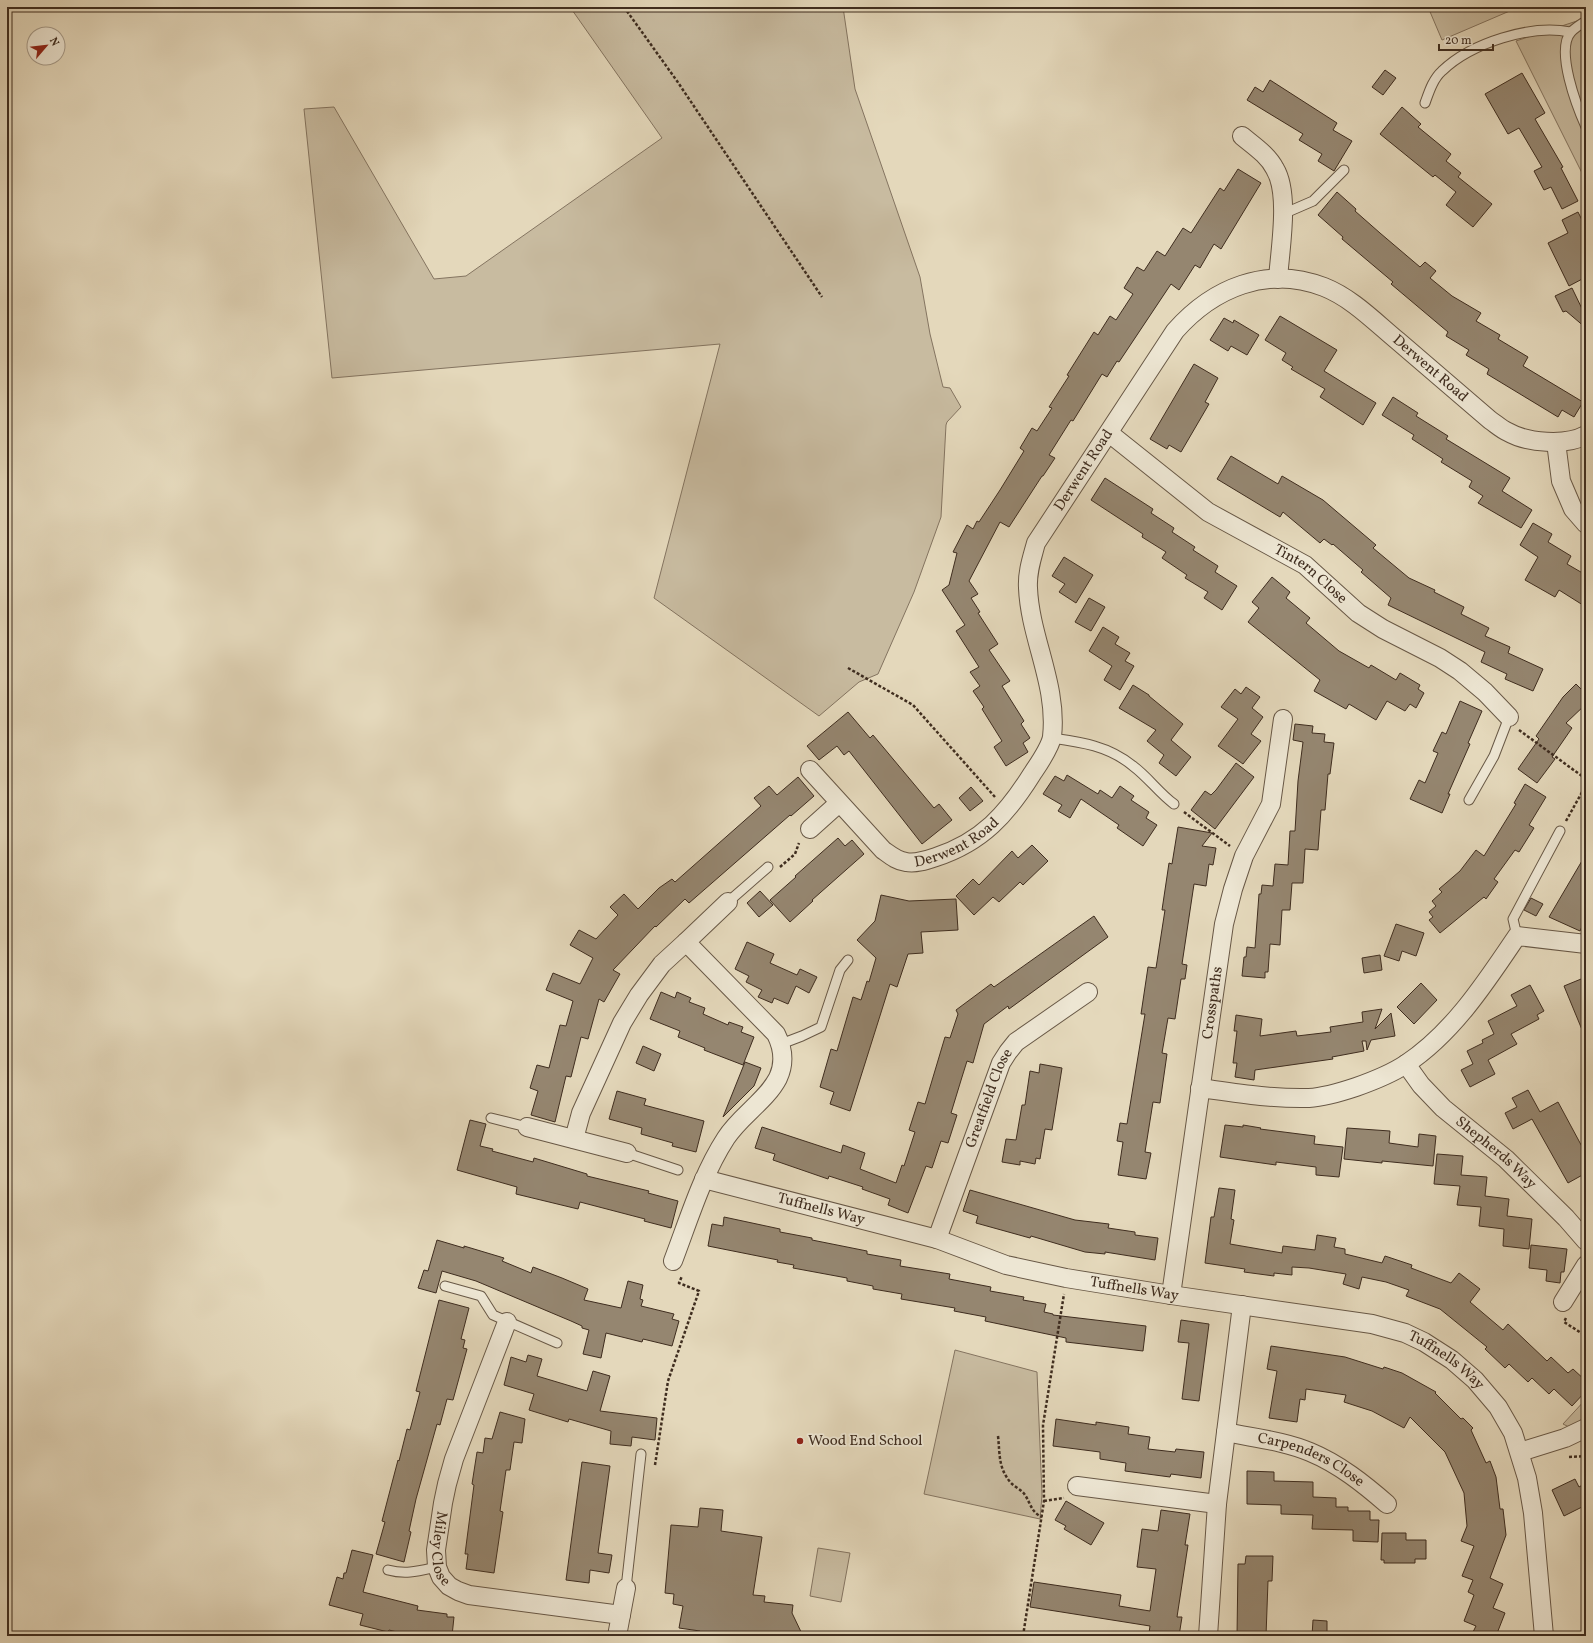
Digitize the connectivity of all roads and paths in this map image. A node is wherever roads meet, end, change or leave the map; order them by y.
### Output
1 (624, 7) edge
2 (1586, 21) edge
3 (1570, 32) junction
4 (1425, 103) dead end
5 (1586, 127) edge
6 (1242, 136) dead end
7 (1344, 170) dead end
8 (1283, 214) junction
9 (1278, 279) junction
10 (822, 297) dead end
11 (1109, 433) junction
12 (1586, 435) edge
13 (1556, 442) junction
14 (1586, 524) edge
15 (848, 668) dead end
16 (1509, 717) junction
17 (1283, 720) dead end
18 (1052, 738) junction
19 (810, 770) dead end
20 (1586, 779) edge
21 (1586, 785) edge
22 (1469, 800) dead end
23 (839, 803) junction
24 (1174, 804) joint
25 (1007, 810) junction
26 (1560, 831) joint
27 (805, 833) joint
28 (1244, 856) junction
29 (768, 867) joint
30 (728, 902) joint
31 (1517, 936) junction
32 (686, 942) junction
33 (1586, 944) edge
34 (848, 960) dead end
35 (1088, 992) dead end
36 (781, 1044) junction
37 (1406, 1064) junction
38 (1200, 1088) junction
39 (491, 1118) dead end
40 (527, 1127) joint
41 (574, 1139) junction
42 (627, 1153) joint
43 (678, 1170) dead end
44 (704, 1179) junction
45 (937, 1239) junction
46 (1586, 1241) edge
47 (673, 1261) joint
48 (1586, 1265) edge
49 (1066, 1278) junction
50 (445, 1286) dead end
51 (1171, 1295) junction
52 (1563, 1302) joint
53 (1242, 1305) junction
54 (507, 1322) junction
55 (1586, 1336) edge
56 (557, 1343) dead end
57 (1586, 1428) edge
58 (1226, 1432) junction
59 (998, 1436) dead end
60 (1520, 1452) junction
61 (641, 1454) dead end
62 (654, 1471) dead end
63 (1077, 1486) dead end
64 (1217, 1504) junction
65 (1387, 1504) dead end
66 (1042, 1517) junction
67 (437, 1567) junction
68 (388, 1570) dead end
69 (626, 1588) joint
70 (621, 1615) junction
71 (619, 1636) edge
72 (1022, 1636) edge
73 (1208, 1636) edge
74 (1544, 1636) edge

1 - 10 path
2 - 3 lane
3 - 4 lane
3 - 5 lane
6 - 8 street
7 - 8 lane
8 - 9 street
9 - 11 street, Derwent Road
9 - 13 street, Derwent Road
11 - 16 street, Tintern Close
11 - 18 street, Derwent Road
12 - 13 street, Derwent Road
13 - 14 street
15 - 25 path
16 - 20 path
16 - 22 lane
17 - 28 street, Crosspaths
18 - 24 lane
18 - 25 street, Derwent Road
19 - 23 street, Derwent Road
21 - 26 path
23 - 25 street, Derwent Road
23 - 27 street
24 - 28 path
26 - 31 lane
27 - 29 path
28 - 38 street, Crosspaths
29 - 30 lane
30 - 32 street
31 - 33 street
31 - 37 street
32 - 36 street
32 - 41 street
34 - 36 lane
35 - 45 street, Greatfield Close
36 - 44 street
37 - 38 street
37 - 46 street, Shepherds Way
38 - 51 street, Crosspaths
39 - 40 lane
40 - 41 street
41 - 42 street
42 - 43 lane
44 - 45 street, Tuffnells Way
44 - 47 street
45 - 49 street, Tuffnells Way
47 - 62 path
48 - 52 street
49 - 51 street, Tuffnells Way
49 - 66 path
50 - 54 lane
51 - 53 street, Tuffnells Way
52 - 55 path
53 - 58 street
53 - 60 street, Tuffnells Way
54 - 56 lane
54 - 67 street, Miley Close
57 - 60 street
58 - 64 street
58 - 65 street, Carpenders Close
59 - 66 path
60 - 74 street, Tuffnells Way
61 - 69 lane
63 - 64 street
64 - 73 street
66 - 72 path
67 - 68 lane
67 - 70 street, Miley Close
69 - 70 street
70 - 71 street

